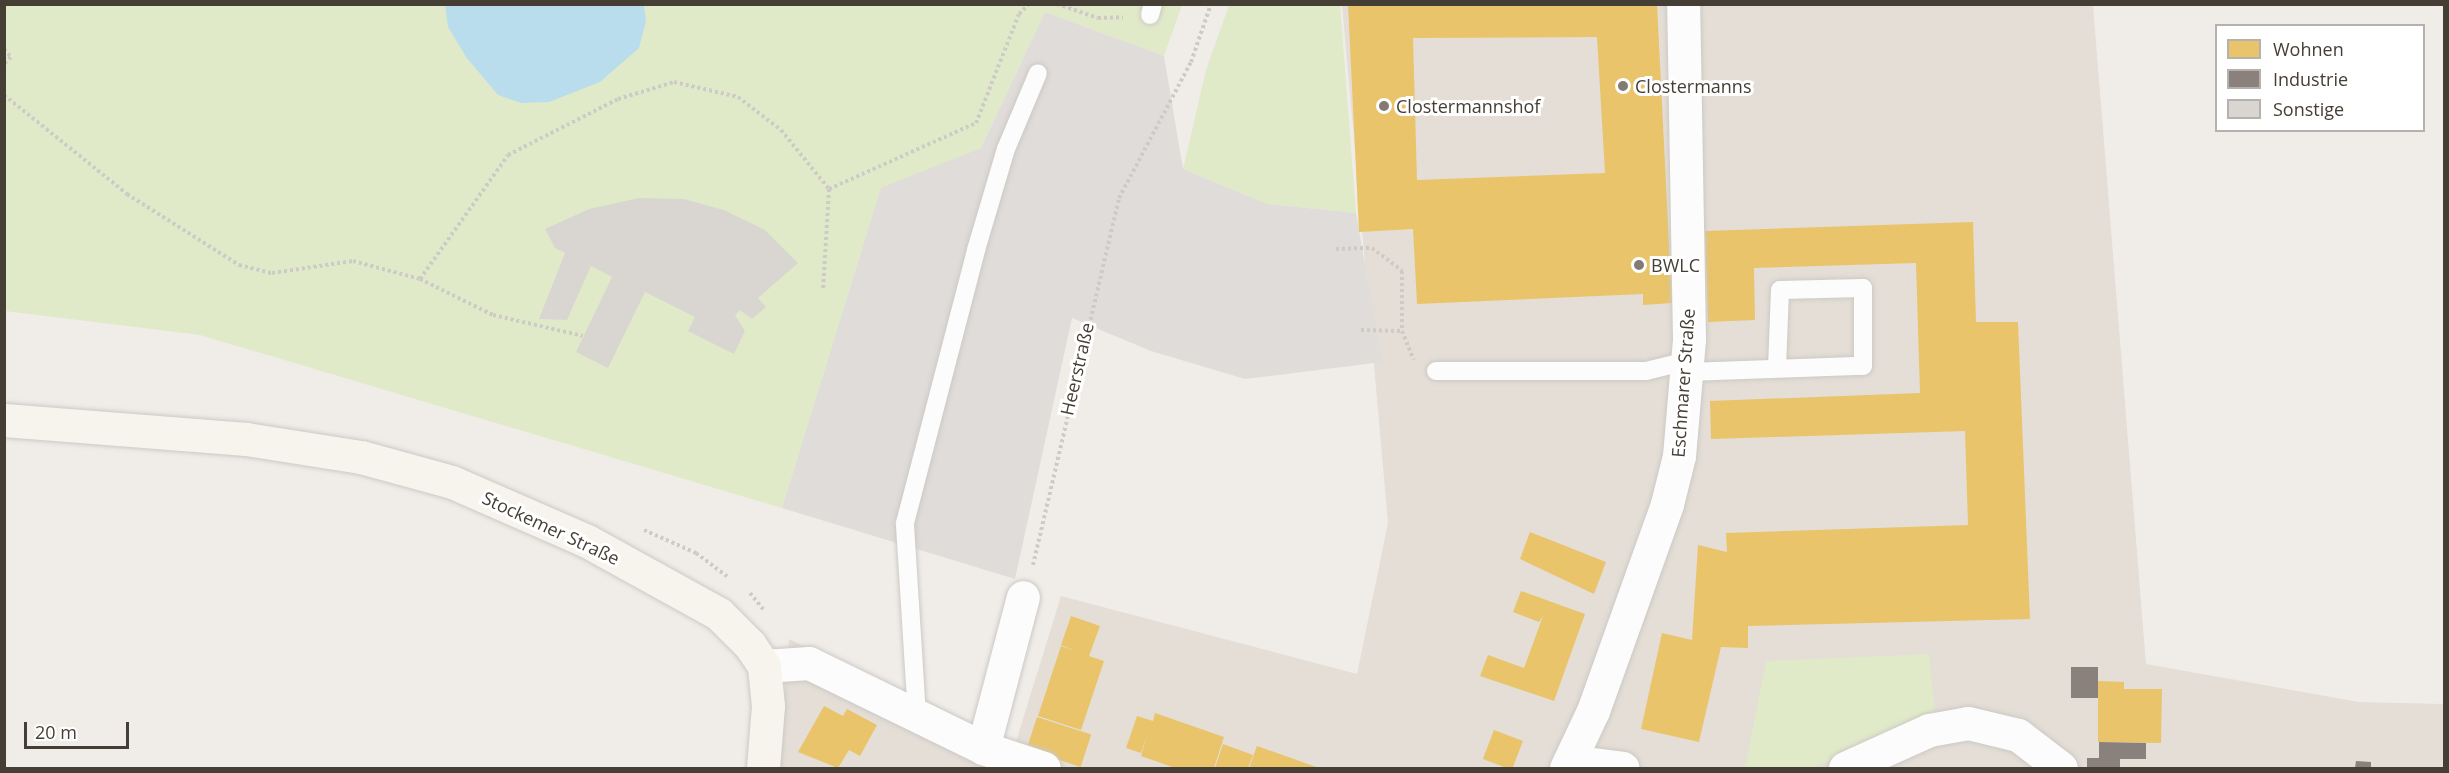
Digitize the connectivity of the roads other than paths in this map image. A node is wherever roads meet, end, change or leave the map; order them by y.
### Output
1 (1683, 4) edge
2 (1038, 73) dead end
3 (1687, 366) junction
4 (1777, 367) junction
5 (1436, 371) road end
6 (4, 420) edge
7 (1023, 597) road end
8 (764, 666) junction
9 (917, 716) junction
10 (991, 757) edge
11 (1577, 765) edge
12 (763, 768) edge
13 (1044, 768) edge
14 (1623, 768) edge
15 (1845, 768) edge
16 (2061, 768) edge

1 - 3 street, Eschmarer Straße
2 - 9 lane
3 - 4 lane
3 - 5 lane
3 - 11 street, Eschmarer Straße
4 - 4 lane
6 - 8 main road, Stockemer Straße
7 - 10 street
8 - 9 street
8 - 12 main road
9 - 10 street
10 - 13 street
11 - 14 street
15 - 16 street

